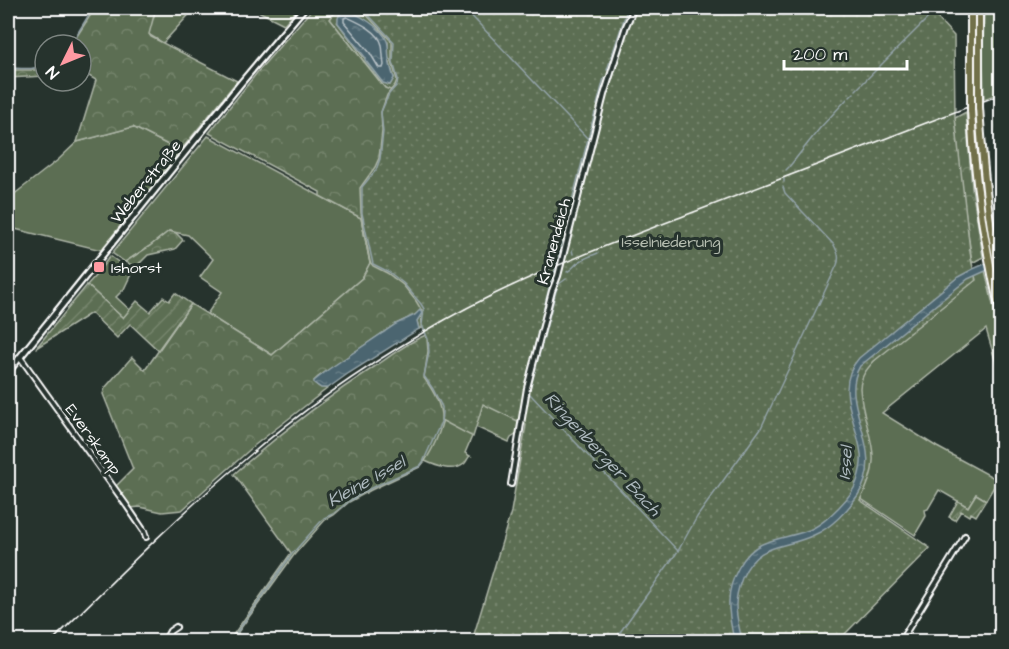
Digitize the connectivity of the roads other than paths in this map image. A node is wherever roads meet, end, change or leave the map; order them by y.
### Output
1 (304, 8) edge
2 (634, 8) edge
3 (971, 8) edge
4 (979, 8) edge
5 (1002, 285) edge
6 (1002, 319) edge
7 (20, 357) junction
8 (8, 372) edge
9 (512, 484) dead end
10 (965, 536) dead end
11 (146, 537) dead end
12 (176, 627) dead end
13 (164, 642) edge
14 (900, 642) edge

1 - 7 main road, Weberstraße
2 - 9 street, Kranendeich
3 - 6 highway
4 - 5 highway
7 - 8 main road, Weberstraße
7 - 11 street, Everskamp
10 - 14 street
12 - 13 street

